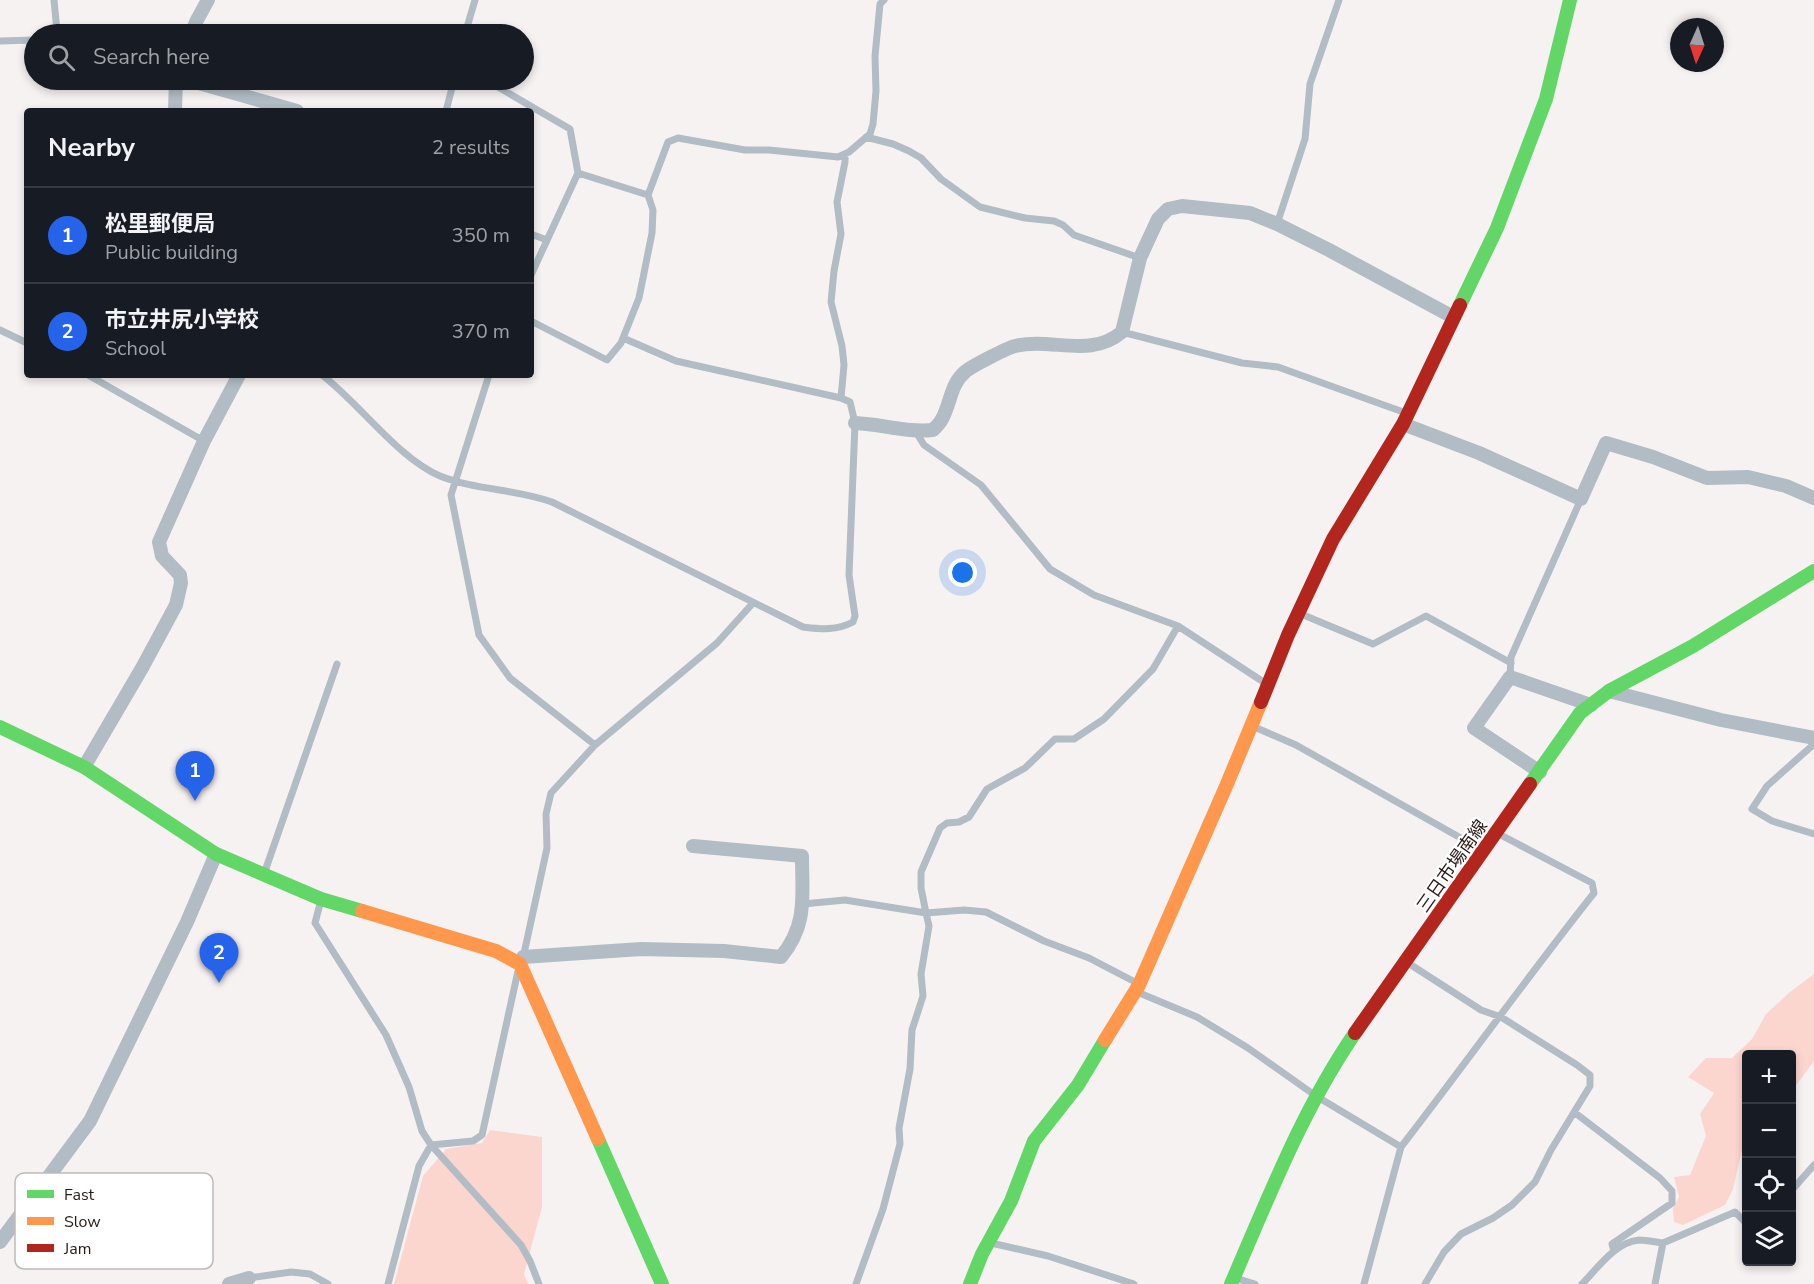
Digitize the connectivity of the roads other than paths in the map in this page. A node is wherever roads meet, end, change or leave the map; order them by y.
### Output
1 (54, 0) edge
2 (208, 0) edge
3 (475, 0) edge
4 (884, 0) edge
5 (1339, 0) edge
6 (1570, 0) edge
7 (55, 24) edge
8 (195, 24) edge
9 (468, 24) edge
10 (24, 40) edge
11 (0, 41) edge
12 (176, 90) edge
13 (223, 90) edge
14 (451, 90) edge
15 (503, 90) edge
16 (175, 108) edge
17 (286, 108) edge
18 (447, 108) edge
19 (534, 108) edge
20 (534, 108) edge
21 (866, 137) junction
22 (845, 154) junction
23 (578, 173) junction
24 (648, 195) junction
25 (1277, 224) junction
26 (534, 235) edge
27 (547, 240) junction
28 (1140, 258) junction
29 (534, 268) edge
30 (1453, 317) junction
31 (534, 323) edge
32 (0, 330) edge
33 (1122, 332) junction
34 (623, 338) junction
35 (24, 342) edge
36 (93, 378) edge
37 (237, 378) edge
38 (326, 378) edge
39 (488, 378) edge
40 (842, 398) junction
41 (1406, 419) junction
42 (855, 423) junction
43 (916, 432) junction
44 (204, 441) junction
45 (454, 480) junction
46 (1814, 498) edge
47 (1581, 499) junction
48 (1814, 571) edge
49 (753, 603) junction
50 (1298, 613) junction
51 (1178, 626) junction
52 (337, 664) dead end
53 (1510, 670) junction
54 (1267, 683) junction
55 (1609, 691) junction
56 (1591, 705) junction
57 (1250, 725) junction
58 (0, 727) edge
59 (1814, 738) edge
60 (1814, 744) edge
61 (595, 745) junction
62 (84, 767) junction
63 (1540, 772) junction
64 (1497, 833) junction
65 (1814, 834) edge
66 (693, 846) dead end
67 (1484, 852) junction
68 (216, 854) junction
69 (264, 876) junction
70 (321, 899) junction
71 (803, 904) junction
72 (926, 913) junction
73 (521, 961) junction
74 (1405, 962) junction
75 (1137, 988) junction
76 (1501, 1017) junction
77 (1316, 1096) junction
78 (1574, 1112) junction
79 (431, 1145) junction
80 (1401, 1147) junction
81 (1814, 1165) edge
82 (51, 1173) edge
83 (1796, 1185) edge
84 (1742, 1219) edge
85 (15, 1222) edge
86 (0, 1242) edge
87 (988, 1242) junction
88 (1663, 1243) junction
89 (1614, 1251) junction
90 (249, 1278) joint
91 (1232, 1281) edge
92 (229, 1284) edge
93 (328, 1284) edge
94 (388, 1284) edge
95 (539, 1284) edge
96 (662, 1284) edge
97 (856, 1284) edge
98 (970, 1284) edge
99 (1134, 1284) edge
100 (1255, 1284) edge
101 (1364, 1284) edge
102 (1425, 1284) edge
103 (1582, 1284) edge
104 (1655, 1284) edge

1 - 7 lane
2 - 8 street
3 - 9 lane
4 - 21 lane
5 - 25 lane
6 - 30 street
10 - 11 lane
12 - 16 street
13 - 17 street
14 - 18 lane
15 - 20 lane
19 - 23 lane
21 - 22 lane
21 - 28 lane
22 - 24 lane
22 - 40 lane
23 - 24 lane
23 - 27 lane
24 - 34 lane
25 - 28 street
25 - 30 street
26 - 27 lane
27 - 29 lane
28 - 33 street
30 - 41 street
31 - 34 lane
32 - 35 lane
33 - 41 lane
33 - 43 street
34 - 40 lane
36 - 44 lane
37 - 44 street
38 - 45 lane
39 - 45 lane
40 - 42 lane
41 - 47 street
41 - 50 street
42 - 43 street
42 - 49 lane
43 - 51 lane
44 - 62 street
45 - 49 lane
45 - 61 lane
46 - 47 street
47 - 53 lane
48 - 55 street, 三日市場南線
49 - 61 lane
50 - 53 lane
50 - 54 street
51 - 54 lane
51 - 72 lane
52 - 69 lane
53 - 56 street
53 - 63 street
54 - 57 street
55 - 56 street, 三日市場南線
55 - 59 street
56 - 63 street, 三日市場南線
57 - 67 lane
57 - 75 street
58 - 62 street
60 - 65 lane
61 - 73 lane
62 - 68 street
63 - 64 street, 三日市場南線
64 - 67 street, 三日市場南線
64 - 76 lane
66 - 71 street
67 - 74 street, 三日市場南線
68 - 69 street
68 - 82 street
69 - 70 street
70 - 73 street
70 - 79 lane
71 - 72 lane
71 - 73 street
72 - 75 lane
72 - 97 lane
73 - 79 lane
73 - 96 street
74 - 76 lane
74 - 77 street, 三日市場南線
75 - 77 lane
75 - 87 street
76 - 78 lane
76 - 80 lane
77 - 80 lane
77 - 91 street, 三日市場南線
78 - 89 lane
78 - 102 lane
79 - 94 lane
79 - 95 lane
80 - 101 lane
81 - 83 lane
84 - 88 lane
85 - 86 street
87 - 98 street
87 - 99 lane
88 - 89 lane
88 - 104 lane
89 - 103 lane
90 - 92 street
90 - 93 lane
91 - 100 lane

